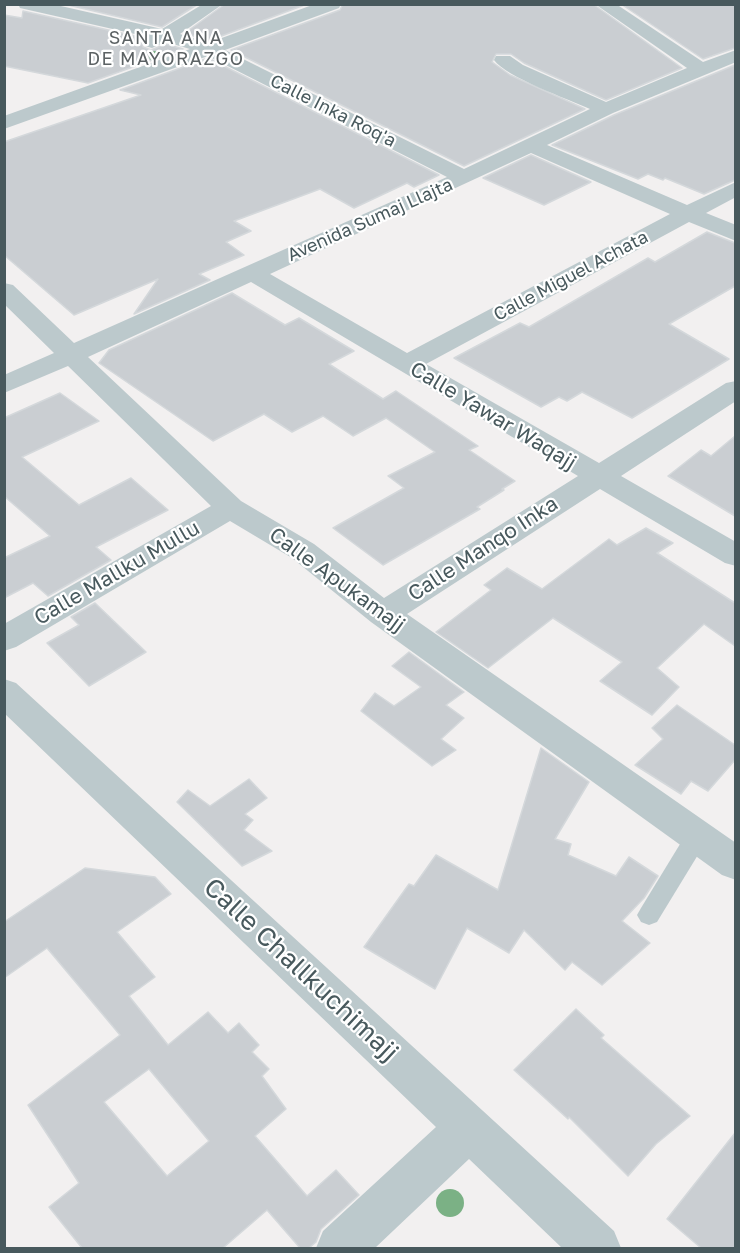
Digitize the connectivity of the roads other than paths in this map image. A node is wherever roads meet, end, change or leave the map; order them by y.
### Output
1 (26, 4) edge
2 (215, 4) edge
3 (333, 4) edge
4 (603, 4) edge
5 (163, 35) junction
6 (209, 49) junction
7 (735, 54) edge
8 (503, 60) dead end
9 (131, 63) junction
10 (701, 69) junction
11 (63, 102) junction
12 (606, 110) junction
13 (4, 123) edge
14 (532, 146) junction
15 (464, 177) junction
16 (735, 188) edge
17 (688, 213) junction
18 (735, 234) edge
19 (252, 273) junction
20 (4, 290) edge
21 (73, 354) junction
22 (406, 364) junction
23 (4, 385) edge
24 (735, 388) edge
25 (596, 476) junction
26 (230, 508) junction
27 (735, 556) edge
28 (383, 614) junction
29 (4, 639) edge
30 (4, 692) edge
31 (696, 838) junction
32 (735, 864) edge
33 (649, 915) dead end
34 (470, 1127) junction
35 (340, 1248) edge
36 (597, 1248) edge

1 - 5 street, Calle Inka Roq'a
2 - 5 street
3 - 6 street
4 - 10 street
5 - 6 street, Calle Inka Roq'a
5 - 9 street
6 - 9 street
6 - 15 street, Calle Inka Roq'a
7 - 10 street, Avenida Sumaj Llajta
8 - 12 street
9 - 11 street
9 - 11 street
10 - 12 street, Avenida Sumaj Llajta
11 - 13 street
12 - 14 street, Avenida Sumaj Llajta
14 - 15 street, Avenida Sumaj Llajta
14 - 17 street
15 - 19 street, Avenida Sumaj Llajta
16 - 17 street, Calle Miguel Achata
17 - 18 street
17 - 22 street, Calle Miguel Achata
19 - 21 street, Avenida Sumaj Llajta
19 - 22 street, Calle Yawar Waqajj
20 - 21 street, Calle Apukamajj
21 - 23 street, Avenida Sumaj Llajta
21 - 26 street, Calle Apukamajj
22 - 25 street, Calle Yawar Waqajj
24 - 25 street, Calle Manqo Inka
25 - 27 street, Calle Yawar Waqajj
25 - 28 street, Calle Manqo Inka
26 - 28 street, Calle Apukamajj
26 - 29 street, Calle Mallku Mullu
28 - 31 street, Calle Apukamajj
30 - 34 street, Calle Challkuchimajj
31 - 32 street, Calle Apukamajj
31 - 33 lane
34 - 35 street
34 - 36 street, Calle Challkuchimajj

